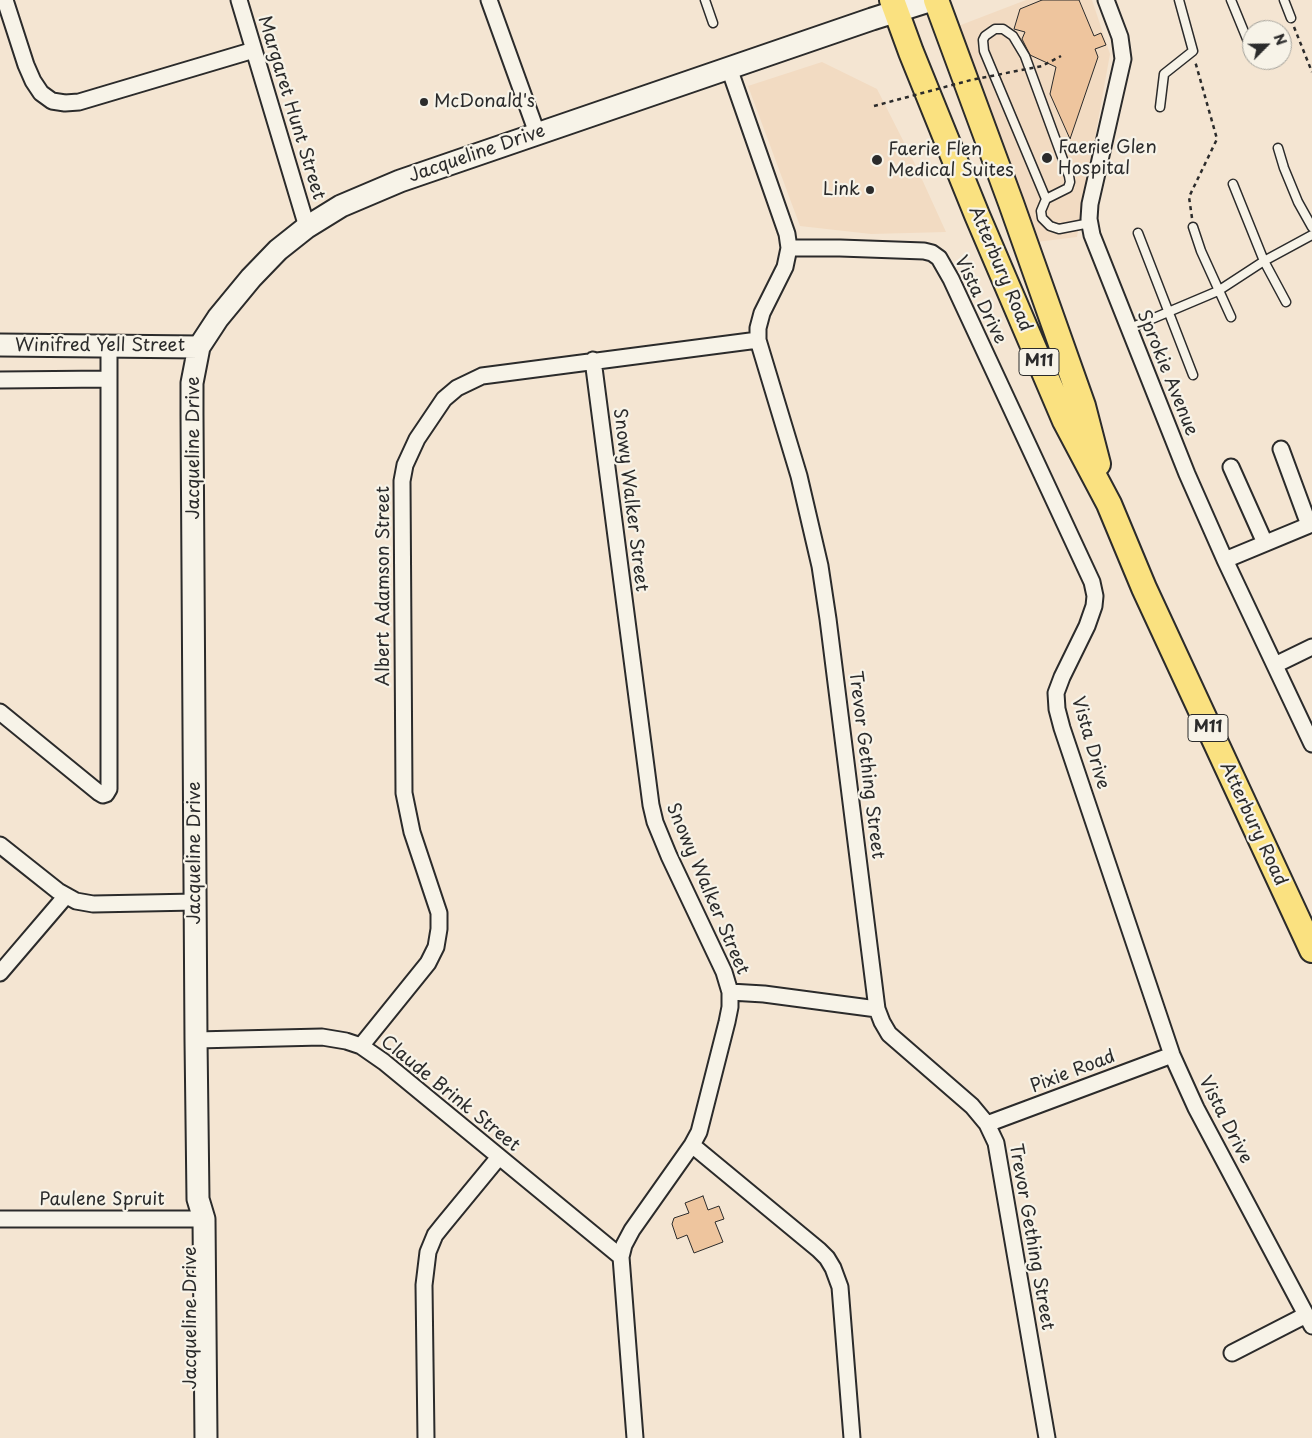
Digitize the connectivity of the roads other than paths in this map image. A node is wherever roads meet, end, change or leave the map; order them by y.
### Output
1 (5, 0) edge
2 (239, 0) edge
3 (489, 0) edge
4 (705, 0) edge
5 (932, 0) edge
6 (936, 0) edge
7 (1106, 0) edge
8 (1179, 0) edge
9 (1231, 0) edge
10 (1284, 0) edge
11 (894, 6) edge
12 (1291, 18) road end
13 (713, 23) dead end
14 (1242, 27) edge
15 (254, 50) junction
16 (730, 68) junction
17 (1160, 108) dead end
18 (537, 133) junction
19 (1278, 148) dead end
20 (1233, 184) dead end
21 (1046, 199) junction
22 (1090, 223) junction
23 (307, 227) junction
24 (1193, 227) road end
25 (1312, 227) edge
26 (1138, 233) dead end
27 (1312, 235) edge
28 (789, 248) junction
29 (1264, 261) junction
30 (1218, 290) junction
31 (1286, 302) dead end
32 (1168, 313) junction
33 (1231, 317) dead end
34 (1128, 329) junction
35 (758, 340) junction
36 (0, 345) edge
37 (109, 346) junction
38 (199, 346) junction
39 (593, 360) junction
40 (1193, 375) dead end
41 (109, 379) junction
42 (0, 380) edge
43 (1280, 449) dead end
44 (1231, 467) dead end
45 (1109, 504) junction
46 (1310, 525) edge
47 (1265, 543) junction
48 (1224, 560) junction
49 (1312, 647) edge
50 (1275, 665) junction
51 (0, 712) edge
52 (1312, 744) edge
53 (0, 845) edge
54 (65, 896) junction
55 (196, 902) junction
56 (1312, 950) edge
57 (0, 973) edge
58 (730, 992) junction
59 (877, 1009) junction
60 (196, 1040) junction
61 (361, 1046) junction
62 (1172, 1055) junction
63 (987, 1124) junction
64 (692, 1145) junction
65 (499, 1157) junction
66 (198, 1212) junction
67 (0, 1219) edge
68 (620, 1257) junction
69 (1309, 1320) edge
70 (1232, 1353) dead end
71 (192, 1438) edge
72 (206, 1438) edge
73 (426, 1438) edge
74 (635, 1438) edge
75 (852, 1438) edge
76 (1047, 1438) edge

1 - 15 street
2 - 15 street, Margaret Hunt Street
3 - 18 street
4 - 13 lane
5 - 11 street, Jacqueline Drive
6 - 45 main road, Atterbury Road / M11
7 - 22 street, Sprokie Avenue
8 - 17 lane
9 - 14 lane
10 - 12 lane
11 - 16 street, Jacqueline Drive
11 - 45 main road, Atterbury Road / M11
15 - 23 street, Margaret Hunt Street
16 - 18 street, Jacqueline Drive
16 - 28 street, Trevor Gething Street
18 - 23 street, Jacqueline Drive
19 - 25 lane
20 - 29 lane
21 - 21 lane
21 - 22 lane
22 - 34 street, Sprokie Avenue
23 - 38 street, Jacqueline Drive
24 - 30 lane
26 - 32 lane
27 - 29 lane
28 - 35 street, Trevor Gething Street
28 - 62 street, Vista Drive
29 - 30 lane
29 - 31 lane
30 - 32 lane
30 - 33 lane
32 - 34 lane
32 - 40 lane
34 - 48 street, Sprokie Avenue
35 - 39 street, Albert Adamson Street
35 - 59 street, Trevor Gething Street
36 - 37 street, Winifred Yell Street
37 - 38 street, Winifred Yell Street
37 - 41 street
38 - 55 street, Jacqueline Drive
39 - 58 street, Snowy Walker Street
39 - 61 street, Albert Adamson Street
41 - 42 street
41 - 51 street
43 - 46 street
44 - 47 street
45 - 56 main road, Atterbury Road / M11
46 - 47 street
47 - 48 street
48 - 50 street, Sprokie Avenue
49 - 50 street
50 - 52 street, Sprokie Avenue
53 - 54 street
54 - 55 street
54 - 57 street
55 - 60 street, Jacqueline Drive
58 - 59 street
58 - 64 street, Snowy Walker Street
59 - 63 street, Trevor Gething Street
60 - 61 street, Claude Brink Street
60 - 66 street, Jacqueline Drive
61 - 65 street, Claude Brink Street
62 - 63 street, Pixie Road
62 - 69 street, Vista Drive
63 - 76 street, Trevor Gething Street
64 - 68 street, Snowy Walker Street
64 - 75 street
65 - 68 street, Claude Brink Street
65 - 73 street
66 - 67 street, Paulene Spruit
66 - 71 street, Jacqueline Drive
66 - 72 street, Jacqueline Drive
68 - 74 street, Snowy Walker Street
69 - 70 street

